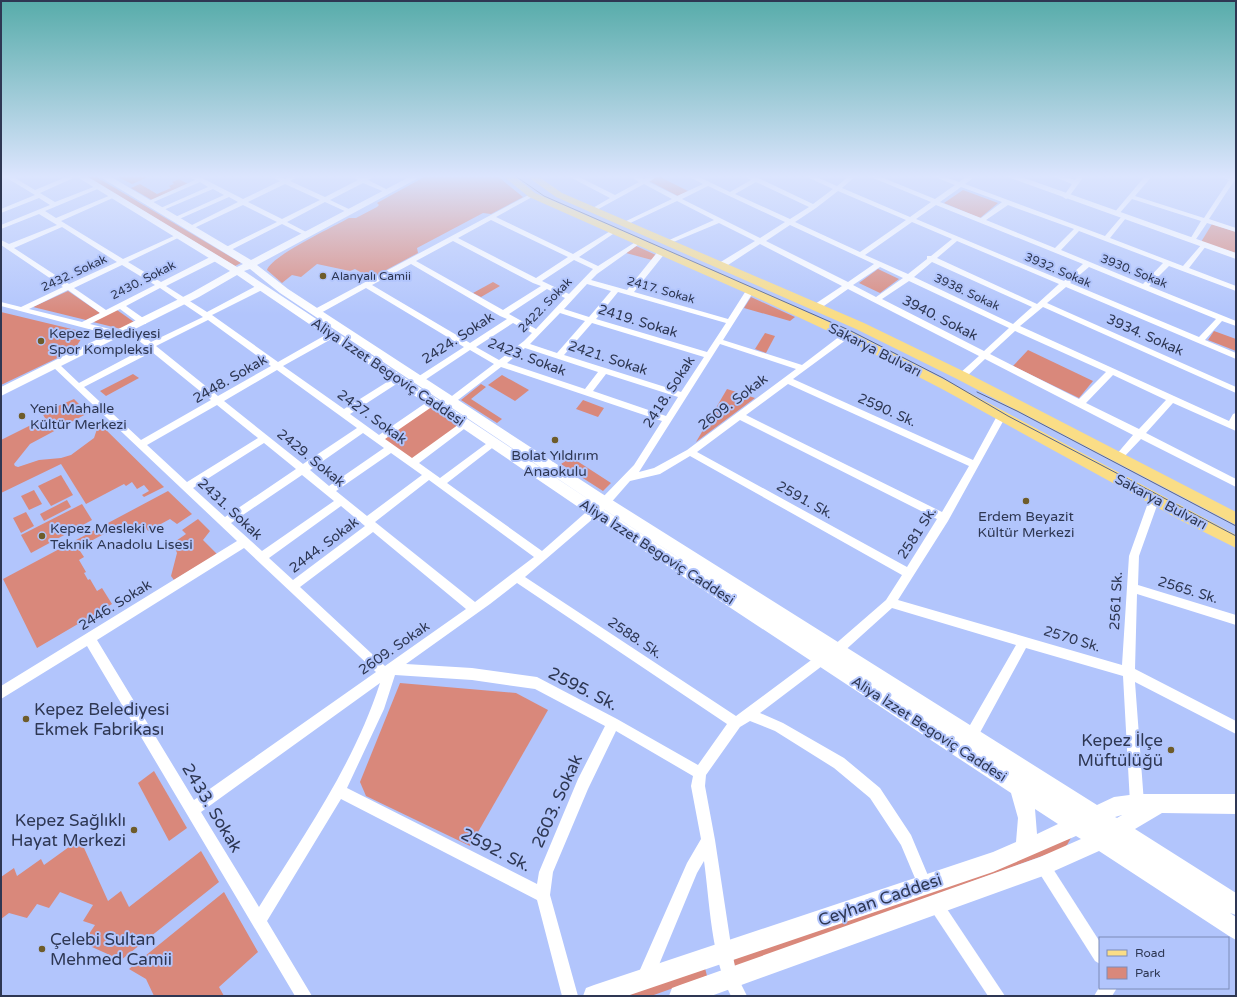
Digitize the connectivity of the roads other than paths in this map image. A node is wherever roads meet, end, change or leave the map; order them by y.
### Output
1 (1206, 221) edge
2 (14, 222) edge
3 (62, 222) edge
4 (154, 222) edge
5 (178, 222) edge
6 (203, 222) edge
7 (282, 222) joint
8 (333, 222) edge
9 (482, 222) edge
10 (499, 222) edge
11 (604, 222) edge
12 (611, 222) edge
13 (631, 222) edge
14 (717, 222) edge
15 (723, 222) edge
16 (789, 222) joint
17 (909, 222) edge
18 (915, 222) edge
19 (982, 222) edge
20 (1060, 222) edge
21 (1116, 222) edge
22 (1138, 222) edge
23 (1208, 222) edge
24 (59, 223) junction
25 (1, 227) edge
26 (619, 227) junction
27 (190, 228) junction
28 (1078, 228) junction
29 (1236, 230) edge
30 (308, 235) junction
31 (178, 236) junction
32 (453, 238) junction
33 (956, 239) junction
34 (1106, 239) junction
35 (760, 240) junction
36 (1192, 241) junction
37 (639, 242) junction
38 (4, 244) edge
39 (1204, 245) junction
40 (666, 247) junction
41 (227, 250) junction
42 (1056, 251) junction
43 (860, 255) junction
44 (1236, 256) edge
45 (573, 257) junction
46 (215, 258) junction
47 (930, 258) junction
48 (411, 261) junction
49 (123, 262) junction
50 (1168, 263) junction
51 (878, 264) junction
52 (1088, 264) junction
53 (722, 265) junction
54 (253, 266) junction
55 (598, 269) junction
56 (1184, 269) junction
57 (240, 273) junction
58 (908, 278) junction
59 (536, 281) junction
60 (586, 281) junction
61 (161, 285) junction
62 (367, 285) junction
63 (848, 285) junction
64 (1064, 285) junction
65 (546, 286) junction
66 (68, 287) junction
67 (261, 287) junction
68 (1144, 287) junction
69 (1236, 289) edge
70 (616, 290) junction
71 (750, 291) junction
72 (629, 293) junction
73 (191, 298) junction
74 (570, 298) junction
75 (876, 300) junction
76 (1, 304) edge
77 (120, 305) junction
78 (1040, 305) junction
79 (818, 306) junction
80 (22, 309) junction
81 (559, 310) junction
82 (316, 312) junction
83 (106, 313) junction
84 (503, 314) junction
85 (208, 316) junction
86 (1221, 318) junction
87 (513, 319) junction
88 (590, 320) junction
89 (143, 322) junction
90 (730, 322) junction
91 (82, 324) junction
92 (1236, 324) edge
93 (1014, 327) junction
94 (124, 331) junction
95 (537, 333) junction
96 (332, 335) junction
97 (847, 336) junction
98 (718, 341) junction
99 (1200, 341) junction
100 (524, 345) junction
101 (151, 347) junction
102 (470, 347) junction
103 (985, 355) junction
104 (559, 356) junction
105 (709, 356) junction
106 (1236, 356) edge
107 (500, 364) junction
108 (56, 366) junction
109 (278, 366) junction
110 (803, 368) junction
111 (604, 370) junction
112 (1111, 372) junction
113 (962, 376) junction
114 (398, 379) junction
115 (419, 380) junction
116 (787, 380) junction
117 (78, 387) junction
118 (1236, 390) edge
119 (1, 392) edge
120 (586, 393) junction
121 (684, 396) junction
122 (1172, 398) junction
123 (217, 401) junction
124 (451, 401) junction
125 (433, 402) junction
126 (1080, 404) junction
127 (343, 414) junction
128 (740, 416) junction
129 (1001, 416) junction
130 (1236, 416) edge
131 (668, 420) junction
132 (465, 424) junction
133 (1233, 427) edge
134 (364, 428) junction
135 (1140, 435) junction
136 (264, 439) junction
137 (379, 439) junction
138 (493, 443) junction
139 (140, 445) junction
140 (391, 448) junction
141 (690, 452) junction
142 (1119, 457) junction
143 (412, 463) junction
144 (975, 465) junction
145 (303, 470) junction
146 (429, 475) junction
147 (629, 478) junction
148 (440, 483) junction
149 (1236, 483) edge
150 (186, 487) junction
151 (329, 491) junction
152 (1154, 500) junction
153 (341, 501) junction
154 (600, 507) junction
155 (944, 518) junction
156 (1236, 519) edge
157 (224, 523) junction
158 (370, 524) junction
159 (244, 542) junction
160 (1236, 542) edge
161 (542, 557) junction
162 (261, 558) junction
163 (908, 573) junction
164 (517, 577) junction
165 (292, 587) junction
166 (1132, 588) junction
167 (890, 603) junction
168 (475, 609) junction
169 (1236, 620) edge
170 (89, 638) junction
171 (1024, 641) junction
172 (837, 650) junction
173 (822, 659) junction
174 (388, 671) junction
175 (1128, 672) junction
176 (1, 693) edge
177 (749, 714) junction
178 (613, 723) junction
179 (736, 723) junction
180 (1234, 726) edge
181 (972, 736) junction
182 (700, 773) junction
183 (1018, 787) junction
184 (339, 791) junction
185 (1137, 802) junction
186 (1162, 803) junction
187 (1236, 804) edge
188 (192, 810) junction
189 (1096, 816) junction
190 (1077, 825) junction
191 (1118, 830) junction
192 (708, 840) junction
193 (1100, 840) junction
194 (1024, 849) junction
195 (1043, 866) junction
196 (925, 885) junction
197 (543, 896) junction
198 (936, 905) junction
199 (1236, 905) edge
200 (259, 920) junction
201 (1236, 929) edge
202 (724, 952) junction
203 (1099, 954) edge
204 (644, 979) junction
205 (734, 987) edge
206 (304, 996) edge
207 (570, 996) edge
208 (594, 996) edge
209 (680, 996) edge
210 (997, 996) edge

1 - 36 street
2 - 25 street
3 - 24 street
4 - 31 main road, Aliya İzzet Begoviç Caddesi
5 - 27 main road
6 - 27 street
7 - 30 street
7 - 41 street
8 - 30 main road
9 - 32 street
10 - 45 street
11 - 26 main road, Sakarya Bulvarı
12 - 26 main road, Sakarya Bulvarı
13 - 26 street
14 - 40 street
15 - 35 street, 3940. Sokak
16 - 35 street
16 - 43 street, 3938. Sokak
17 - 43 street
18 - 33 street, 3932. Sokak
19 - 42 street, 3930. Sokak
20 - 28 street
21 - 34 street
22 - 36 main road
23 - 29 street
24 - 38 street
24 - 49 street, 2427. Sokak
26 - 37 main road, Sakarya Bulvarı
26 - 40 main road, Sakarya Bulvarı
26 - 45 street
27 - 41 main road
28 - 34 street
28 - 42 street
30 - 54 main road
31 - 46 main road, Aliya İzzet Begoviç Caddesi
31 - 49 street, 2432. Sokak
32 - 48 street
32 - 59 street
33 - 47 street
33 - 64 street, 3932. Sokak
34 - 50 street
35 - 53 street
35 - 63 street, 3940. Sokak
36 - 39 main road
37 - 40 main road, Sakarya Bulvarı
37 - 55 street, 2422. Sokak
38 - 66 street
39 - 44 main road
39 - 56 street
40 - 53 main road, Sakarya Bulvarı
40 - 71 main road, Sakarya Bulvarı
40 - 72 street
41 - 54 main road
42 - 52 street, 3930. Sokak
43 - 51 street, 3938. Sokak
45 - 55 street
45 - 59 street
46 - 57 main road, Aliya İzzet Begoviç Caddesi
46 - 61 street, 2430. Sokak
47 - 58 street
47 - 78 street, 3934. Sokak
48 - 62 street
48 - 84 street
49 - 61 street, 2427. Sokak
49 - 66 street, 2432. Sokak
50 - 56 street
50 - 68 street
51 - 58 street, 3938. Sokak
51 - 63 street
52 - 64 street
52 - 68 street, 3930. Sokak
53 - 79 main road, Sakarya Bulvarı
54 - 57 main road
54 - 82 main road
55 - 60 street, 2422. Sokak
56 - 69 street
57 - 67 main road, Aliya İzzet Begoviç Caddesi
57 - 73 main road
58 - 75 street
58 - 93 street, 3938. Sokak
59 - 65 street
60 - 70 street, 2417. Sokak
60 - 74 street, 2422. Sokak
61 - 73 street, 2427. Sokak
61 - 77 street, 2430. Sokak
62 - 82 street
62 - 102 street, 2423. Sokak
63 - 75 street, 3940. Sokak
63 - 79 street
64 - 78 street
64 - 99 street, 3932. Sokak
65 - 74 street
65 - 84 street, 2424. Sokak
66 - 80 street, 2432. Sokak
66 - 83 street
67 - 85 street
67 - 96 main road, Aliya İzzet Begoviç Caddesi
68 - 86 street, 3930. Sokak
70 - 72 street, 2417. Sokak
70 - 88 street
71 - 90 street, 2418. Sokak
71 - 97 main road, Sakarya Bulvarı
72 - 90 street, 2417. Sokak
73 - 85 street, 2427. Sokak
73 - 89 main road
74 - 81 street, 2422. Sokak
75 - 103 street, 3940. Sokak
76 - 80 street
77 - 83 street, 2430. Sokak
77 - 89 street
78 - 93 street
78 - 118 street, 3934. Sokak
79 - 113 main road, Sakarya Bulvarı
80 - 91 street
81 - 88 street, 2419. Sokak
81 - 95 street, 2422. Sokak
82 - 115 main road
83 - 91 street, 2430. Sokak
84 - 87 street
85 - 101 street
85 - 109 street, 2427. Sokak
86 - 92 street, 3930. Sokak
86 - 99 street
87 - 95 street
87 - 102 street, 2424. Sokak
88 - 104 street
88 - 105 street, 2419. Sokak
89 - 94 main road
90 - 98 street, 2418. Sokak
91 - 94 street
93 - 103 street
93 - 112 street, 3938. Sokak
94 - 101 street, 2429. Sokak
94 - 108 main road
95 - 100 street, 2422. Sokak
96 - 109 street, 2448. Sokak
96 - 114 main road, Aliya İzzet Begoviç Caddesi
97 - 110 street, 2609. Sokak
97 - 129 main road, Sakarya Bulvarı
98 - 105 street, 2418. Sokak
98 - 110 street
99 - 106 street, 3932. Sokak
100 - 104 street, 2421. Sokak
100 - 107 street, 2422. Sokak
101 - 117 street
101 - 123 street, 2429. Sokak
102 - 107 street, 2423. Sokak
102 - 115 street, 2424. Sokak
103 - 113 street
103 - 126 street, 3940. Sokak
104 - 111 street, 2421. Sokak
105 - 121 street, 2418. Sokak
107 - 120 street, 2423. Sokak
107 - 124 street, 2422. Sokak
108 - 117 street, 2431. Sokak
108 - 119 main road
109 - 123 street, 2448. Sokak
109 - 127 street, 2427. Sokak
110 - 116 street, 2609. Sokak
111 - 120 street
111 - 121 street, 2421. Sokak
112 - 122 street, 3938. Sokak
112 - 126 street
113 - 142 main road, Sakarya Bulvarı
114 - 125 main road, Aliya İzzet Begoviç Caddesi
114 - 127 street
115 - 124 main road
116 - 128 street, 2609. Sokak
116 - 144 street, 2590. Sk.
117 - 139 street, 2431. Sokak
120 - 131 street, 2423. Sokak
121 - 131 street, 2418. Sokak
122 - 133 street, 3938. Sokak
122 - 135 street
123 - 136 street, 2429. Sokak
123 - 139 street, 2448. Sokak
124 - 154 main road
125 - 132 main road, Aliya İzzet Begoviç Caddesi
125 - 137 street
126 - 135 street, 3940. Sokak
127 - 134 street, 2427. Sokak
128 - 141 street, 2609. Sokak
128 - 155 street
129 - 144 street, 2581 Sk.
129 - 152 main road, Sakarya Bulvarı
130 - 133 street
131 - 147 street, 2418. Sokak
132 - 138 main road, Aliya İzzet Begoviç Caddesi
132 - 143 street
134 - 137 street, 2427. Sokak
134 - 145 street
135 - 142 street
135 - 149 street, 3940. Sokak
136 - 145 street, 2429. Sokak
136 - 150 street
137 - 140 street, 2427. Sokak
138 - 148 street
138 - 154 main road, Aliya İzzet Begoviç Caddesi
139 - 150 street, 2431. Sokak
140 - 143 street, 2427. Sokak
140 - 151 street
141 - 147 street, 2609. Sokak
141 - 163 street, 2591. Sk.
142 - 156 main road, Sakarya Bulvarı
143 - 146 street, 2427. Sokak
144 - 155 street, 2581 Sk.
145 - 151 street, 2429. Sokak
145 - 157 street
146 - 148 street, 2427. Sokak
146 - 158 street, 2444. Sokak
147 - 154 street, 2418. Sokak
148 - 161 street, 2427. Sokak
150 - 157 street, 2431. Sokak
151 - 153 street, 2429. Sokak
152 - 160 main road, Sakarya Bulvarı
152 - 166 street, 2561 Sk.
153 - 158 street, 2429. Sokak
153 - 162 street
154 - 161 street, 2609. Sokak
154 - 172 main road, Aliya İzzet Begoviç Caddesi
154 - 173 main road, Aliya İzzet Begoviç Caddesi
155 - 163 street, 2581 Sk.
157 - 159 street, 2431. Sokak
158 - 165 street, 2444. Sokak
158 - 168 street, 2429. Sokak
159 - 162 street, 2431. Sokak
159 - 170 street, 2446. Sokak
161 - 164 street, 2609. Sokak
162 - 165 street, 2431. Sokak
163 - 167 street, 2581 Sk.
164 - 168 street, 2609. Sokak
164 - 179 street, 2588. Sk.
165 - 174 street, 2431. Sokak
166 - 169 street, 2565. Sk.
166 - 175 street, 2561 Sk.
167 - 171 street, 2570 Sk.
167 - 172 street, 2581 Sk.
168 - 174 street, 2609. Sokak
170 - 176 street, 2446. Sokak
170 - 188 street, 2433. Sokak
171 - 175 street, 2570 Sk.
171 - 181 street
172 - 181 main road, Aliya İzzet Begoviç Caddesi
173 - 177 street
173 - 183 main road, Aliya İzzet Begoviç Caddesi
174 - 178 street, 2595. Sk.
174 - 184 street
174 - 188 street, 2609. Sokak
175 - 180 street, 2570 Sk.
175 - 185 street, 2561 Sk.
177 - 179 street
177 - 196 street
178 - 182 street, 2595. Sk.
178 - 197 street, 2603. Sokak
179 - 182 street
181 - 189 main road, Aliya İzzet Begoviç Caddesi
182 - 192 street
183 - 190 main road, Aliya İzzet Begoviç Caddesi
183 - 194 main road
184 - 197 street, 2592. Sk.
184 - 200 street
185 - 186 main road, Ceyhan Caddesi
185 - 189 main road, Ceyhan Caddesi
186 - 187 main road, Ceyhan Caddesi
186 - 191 main road, Ceyhan Caddesi
188 - 200 street, 2433. Sokak
189 - 190 main road, Ceyhan Caddesi
189 - 191 main road, Aliya İzzet Begoviç Caddesi
190 - 193 main road, Aliya İzzet Begoviç Caddesi
190 - 194 main road, Ceyhan Caddesi
191 - 193 main road, Ceyhan Caddesi
191 - 199 main road, Aliya İzzet Begoviç Caddesi
192 - 202 street
192 - 204 street
193 - 195 main road, Ceyhan Caddesi
193 - 201 main road, Aliya İzzet Begoviç Caddesi
194 - 196 main road, Ceyhan Caddesi
195 - 198 main road, Ceyhan Caddesi
195 - 203 street
196 - 202 main road, Ceyhan Caddesi
197 - 207 street
198 - 205 main road, Ceyhan Caddesi
198 - 210 street
200 - 206 street, 2433. Sokak
202 - 204 main road, Ceyhan Caddesi
202 - 205 street
204 - 208 main road, Ceyhan Caddesi
205 - 209 main road, Ceyhan Caddesi

